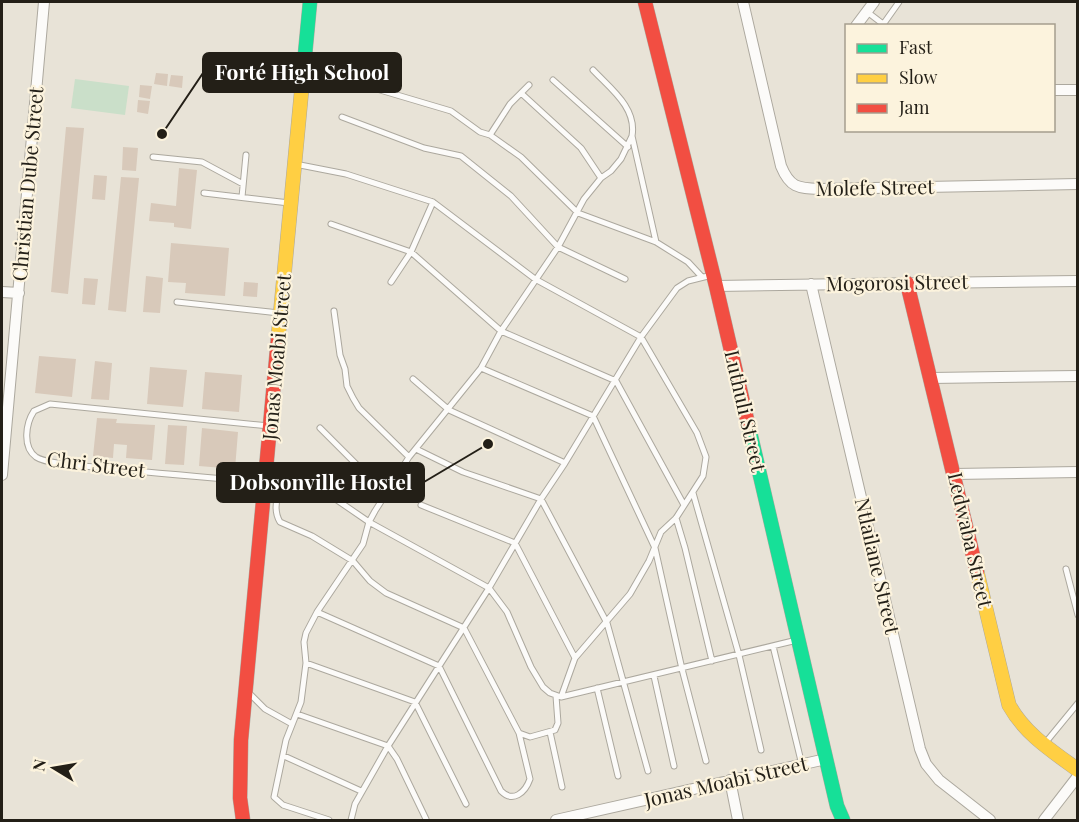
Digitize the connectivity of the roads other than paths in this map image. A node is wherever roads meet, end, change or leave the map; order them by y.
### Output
1 (44, 2) edge
2 (310, 2) edge
3 (645, 2) edge
4 (743, 2) edge
5 (874, 2) edge
6 (899, 2) edge
7 (866, 11) junction
8 (857, 24) edge
9 (881, 24) edge
10 (883, 24) edge
11 (593, 70) dead end
12 (553, 80) dead end
13 (529, 85) dead end
14 (370, 87) dead end
15 (1055, 90) edge
16 (1077, 90) edge
17 (522, 93) junction
18 (342, 117) dead end
19 (490, 135) junction
20 (632, 136) junction
21 (628, 147) junction
22 (246, 155) dead end
23 (153, 157) dead end
24 (295, 164) junction
25 (601, 178) junction
26 (243, 184) junction
27 (1077, 184) edge
28 (204, 193) dead end
29 (242, 197) junction
30 (433, 202) junction
31 (291, 203) junction
32 (578, 213) junction
33 (330, 224) dead end
34 (656, 242) junction
35 (558, 247) junction
36 (411, 252) junction
37 (535, 279) junction
38 (625, 279) dead end
39 (710, 279) junction
40 (1077, 281) edge
41 (391, 282) dead end
42 (907, 283) junction
43 (811, 284) junction
44 (2, 292) edge
45 (19, 293) junction
46 (177, 302) dead end
47 (334, 311) dead end
48 (281, 313) junction
49 (501, 331) junction
50 (641, 337) junction
51 (481, 368) junction
52 (1077, 376) edge
53 (931, 378) junction
54 (413, 379) dead end
55 (616, 381) junction
56 (449, 410) junction
57 (593, 416) junction
58 (270, 426) junction
59 (321, 428) dead end
60 (416, 449) junction
61 (409, 457) junction
62 (565, 463) junction
63 (1077, 472) edge
64 (954, 474) junction
65 (2, 475) edge
66 (265, 482) junction
67 (385, 493) junction
68 (693, 493) junction
69 (541, 499) junction
70 (421, 505) dead end
71 (684, 505) junction
72 (676, 518) junction
73 (369, 522) junction
74 (515, 543) junction
75 (654, 548) junction
76 (353, 561) junction
77 (1066, 569) dead end
78 (489, 588) junction
79 (317, 612) junction
80 (1077, 615) edge
81 (607, 623) junction
82 (464, 628) junction
83 (798, 639) junction
84 (773, 646) junction
85 (739, 655) junction
86 (575, 658) junction
87 (712, 661) junction
88 (306, 663) junction
89 (439, 666) junction
90 (682, 669) junction
91 (654, 676) junction
92 (623, 683) junction
93 (597, 688) junction
94 (247, 690) junction
95 (558, 697) junction
96 (415, 702) junction
97 (1077, 703) edge
98 (297, 714) junction
99 (292, 724) junction
100 (550, 732) junction
101 (519, 733) junction
102 (1044, 744) junction
103 (388, 746) junction
104 (761, 750) dead end
105 (284, 756) junction
106 (826, 759) junction
107 (706, 761) dead end
108 (802, 765) junction
109 (675, 766) dead end
110 (1077, 770) edge
111 (648, 771) dead end
112 (618, 776) dead end
113 (1077, 776) edge
114 (730, 780) junction
115 (562, 787) dead end
116 (361, 791) junction
117 (466, 804) dead end
118 (426, 819) dead end
119 (243, 820) edge
120 (329, 820) edge
121 (351, 820) edge
122 (556, 820) edge
123 (738, 820) edge
124 (843, 820) edge
125 (990, 820) edge
126 (1044, 820) edge

1 - 45 street, Christian Dube Street
2 - 24 street, Jonas Moabi Street
3 - 39 street, Luthuli Street
4 - 27 street, Molefe Street
5 - 7 street
6 - 10 lane
7 - 8 street
7 - 9 lane
11 - 20 lane
12 - 21 lane
13 - 17 lane
14 - 19 lane
15 - 16 street
17 - 19 lane
17 - 25 lane
18 - 35 lane
19 - 32 lane
20 - 21 lane
20 - 34 lane
21 - 25 lane
22 - 26 lane
23 - 26 lane
24 - 30 lane
24 - 31 street, Jonas Moabi Street
25 - 32 lane
26 - 29 lane
28 - 29 lane
29 - 31 lane
30 - 36 lane
30 - 37 lane
31 - 48 street, Jonas Moabi Street
32 - 34 lane
32 - 35 lane
33 - 36 lane
34 - 39 lane
35 - 37 lane
35 - 38 lane
36 - 41 lane
36 - 49 lane
37 - 49 lane
37 - 50 lane
39 - 43 street, Mogorosi Street
39 - 50 lane
39 - 83 street, Luthuli Street
40 - 42 street, Mogorosi Street
42 - 43 street, Mogorosi Street
42 - 53 street, Ledwaba Street
43 - 125 street, Ntlailane Street
44 - 45 street
45 - 65 street, Christian Dube Street
46 - 48 lane
47 - 61 lane
48 - 58 street, Jonas Moabi Street
49 - 51 lane
49 - 55 lane
50 - 55 lane
50 - 68 lane
51 - 56 lane
51 - 57 lane
52 - 53 street
53 - 64 street, Ledwaba Street
54 - 56 lane
55 - 57 lane
55 - 71 lane
56 - 60 lane
56 - 62 lane
57 - 62 lane
57 - 75 lane
58 - 66 street, Jonas Moabi Street
58 - 66 lane, Chri Street
59 - 67 lane
60 - 61 lane
60 - 69 lane
61 - 67 lane
62 - 69 lane
63 - 64 street
64 - 102 street, Ledwaba Street
66 - 94 street, Jonas Moabi Street
67 - 73 lane
68 - 71 lane
68 - 85 lane
69 - 74 lane
69 - 81 lane
70 - 74 lane
71 - 72 lane
72 - 75 lane
72 - 87 lane
73 - 76 lane
73 - 76 lane
73 - 78 lane
74 - 78 lane
74 - 86 lane
75 - 81 lane
75 - 90 lane
76 - 79 lane
76 - 82 lane
77 - 80 lane
78 - 82 lane
78 - 95 lane
79 - 88 lane
79 - 89 lane
81 - 86 lane
81 - 92 lane
82 - 89 lane
82 - 101 lane
83 - 84 lane
83 - 106 street, Luthuli Street
84 - 85 lane
84 - 108 lane
85 - 87 lane
85 - 104 lane
86 - 95 lane
87 - 90 lane
88 - 96 lane
88 - 98 lane
89 - 96 lane
89 - 101 lane
90 - 91 lane
90 - 107 lane
91 - 92 lane
91 - 109 lane
92 - 93 lane
92 - 111 lane
93 - 95 lane
93 - 112 lane
94 - 99 lane
94 - 119 street, Jonas Moabi Street
95 - 100 lane
96 - 103 lane
96 - 117 lane
97 - 102 lane
98 - 99 lane
98 - 103 lane
99 - 105 lane
100 - 101 lane
100 - 115 lane
102 - 110 street, Ledwaba Street
103 - 116 lane
103 - 118 lane
105 - 116 lane
105 - 120 lane
106 - 108 street, Jonas Moabi Street
106 - 124 street, Luthuli Street
108 - 114 street, Jonas Moabi Street
113 - 126 street
114 - 122 street, Jonas Moabi Street
114 - 123 street
116 - 121 lane

